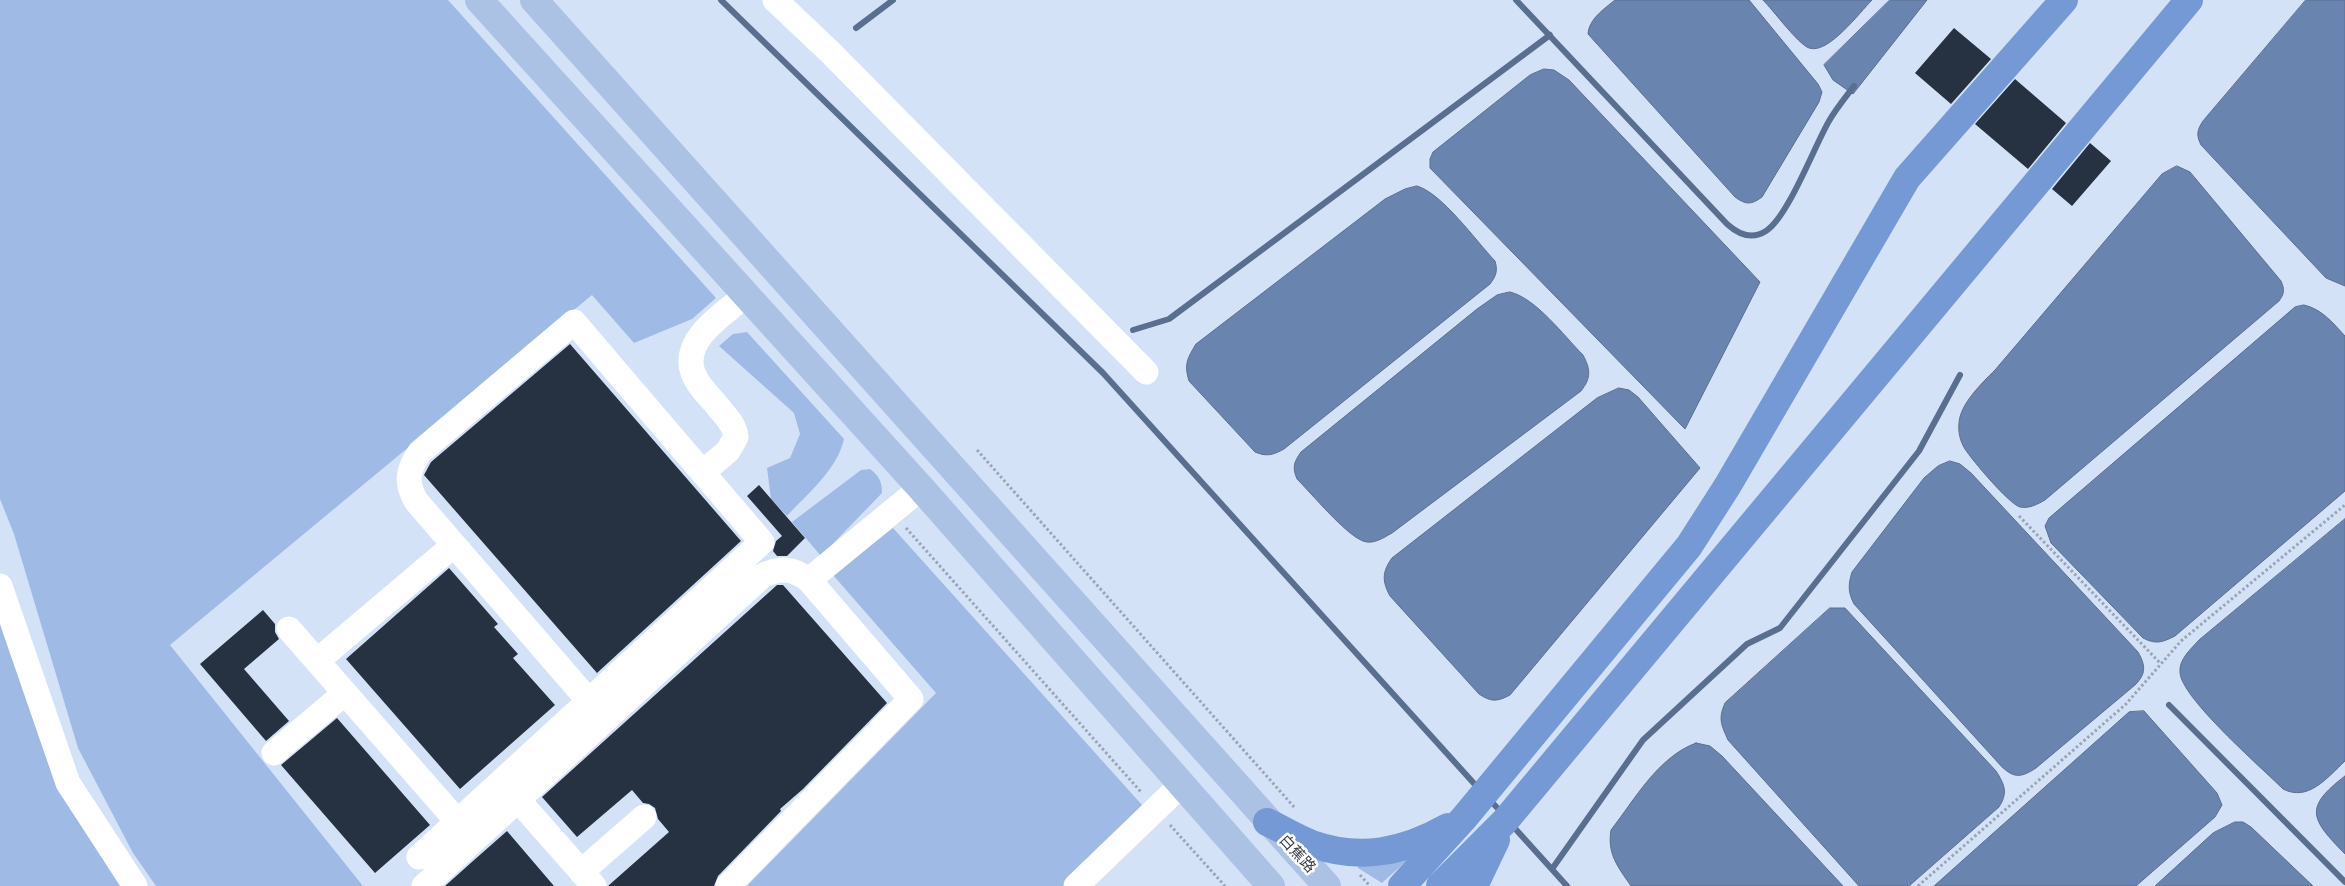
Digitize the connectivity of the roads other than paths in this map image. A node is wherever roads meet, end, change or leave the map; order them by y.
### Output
1 (479, 0) edge
2 (534, 0) edge
3 (775, 0) edge
4 (2064, 0) edge
5 (2189, 0) edge
6 (746, 295) junction
7 (1146, 372) dead end
8 (702, 472) junction
9 (921, 488) junction
10 (454, 545) junction
11 (809, 580) junction
12 (0, 586) edge
13 (289, 630) dead end
14 (317, 661) junction
15 (345, 693) junction
16 (589, 700) junction
17 (274, 753) dead end
18 (1180, 786) junction
19 (518, 800) junction
20 (644, 817) dead end
21 (1464, 818) junction
22 (1505, 821) junction
23 (458, 822) junction
24 (1267, 822) junction
25 (419, 857) dead end
26 (588, 879) edge
27 (135, 886) edge
28 (424, 886) edge
29 (728, 886) edge
30 (1076, 886) edge
31 (1270, 886) edge
32 (1327, 886) edge
33 (1402, 886) edge
34 (1440, 886) edge
35 (1474, 886) edge

1 - 6 main road
2 - 24 main road, 白蕉路
3 - 7 street
4 - 21 highway
5 - 22 highway
6 - 8 street
6 - 9 main road
8 - 10 street
8 - 16 street
9 - 11 street
9 - 18 main road
10 - 14 street
10 - 16 street
11 - 19 street
11 - 29 street
12 - 27 street
13 - 14 street
14 - 15 street
15 - 17 street
15 - 23 street
16 - 23 street
18 - 30 street
18 - 31 main road
19 - 26 street
19 - 28 street
20 - 26 street
21 - 24 highway
21 - 33 highway
22 - 34 highway
22 - 35 highway
23 - 25 street
24 - 32 main road, 白蕉路

